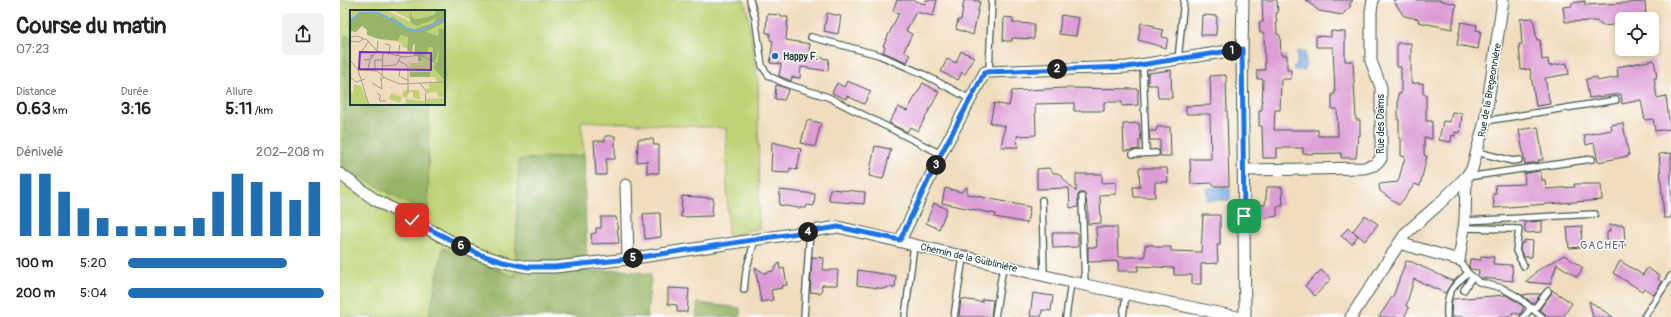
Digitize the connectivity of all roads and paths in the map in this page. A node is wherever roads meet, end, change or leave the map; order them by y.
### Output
1 (750, 0) edge
2 (992, 0) edge
3 (1184, 0) edge
4 (1243, 0) edge
5 (1373, 0) edge
6 (1503, 0) edge
7 (811, 37) dead end
8 (1242, 49) junction
9 (1178, 60) junction
10 (1144, 65) junction
11 (989, 72) junction
12 (970, 99) junction
13 (1616, 100) dead end
14 (1485, 121) junction
15 (1477, 152) junction
16 (1146, 153) junction
17 (941, 154) junction
18 (1133, 154) dead end
19 (1156, 154) dead end
20 (1592, 159) dead end
21 (1519, 160) dead end
22 (1244, 170) junction
23 (340, 174) edge
24 (1466, 177) junction
25 (626, 185) dead end
26 (1082, 197) dead end
27 (1042, 200) dead end
28 (1595, 214) dead end
29 (1464, 225) junction
30 (810, 231) junction
31 (755, 239) junction
32 (900, 240) junction
33 (1399, 243) junction
34 (914, 245) junction
35 (963, 257) junction
36 (628, 259) junction
37 (1459, 260) junction
38 (1003, 266) junction
39 (1524, 266) dead end
40 (1044, 275) junction
41 (1470, 275) junction
42 (1671, 276) edge
43 (1071, 282) junction
44 (1085, 285) junction
45 (744, 290) dead end
46 (1464, 290) dead end
47 (1548, 291) dead end
48 (1126, 294) junction
49 (1530, 309) junction
50 (804, 317) edge
51 (905, 317) edge
52 (954, 317) edge
53 (995, 317) edge
54 (1066, 317) edge
55 (1123, 317) edge
56 (1237, 317) edge
57 (1245, 317) edge
58 (1351, 317) edge
59 (1447, 317) edge
60 (1524, 317) edge
61 (1542, 317) edge
62 (1644, 317) edge

1 - 17 lane
2 - 11 lane
3 - 9 lane
4 - 8 street
5 - 22 street, Rue des Daims
6 - 14 street, Rue de la Bregeonnière
7 - 12 lane
8 - 9 street
8 - 22 street
9 - 10 street
10 - 11 street
10 - 16 lane
11 - 12 street
12 - 17 street
13 - 14 lane
14 - 15 street, Rue de la Bregeonnière
15 - 21 lane
15 - 24 street, Rue de la Bregeonnière
16 - 18 lane
16 - 19 lane
17 - 32 street
20 - 24 lane
22 - 57 street
23 - 36 street, Chemin de la Guiblinière
24 - 29 street, Rue de la Bregeonnière
24 - 33 street, Rue de la Bregeonnière
25 - 36 street
26 - 44 lane
27 - 40 lane
28 - 29 lane
29 - 37 street, Rue de la Bregeonnière
29 - 39 lane
30 - 31 street, Chemin de la Guiblinière
30 - 32 street, Chemin de la Guiblinière
30 - 50 lane
31 - 36 street, Chemin de la Guiblinière
31 - 45 lane
32 - 34 street, Chemin de la Guiblinière
33 - 37 street
33 - 58 street, Rue de la Bregeonnière
34 - 35 street, Chemin de la Guiblinière
34 - 51 lane
35 - 38 street, Chemin de la Guiblinière
35 - 52 lane
37 - 41 lane
38 - 40 street, Chemin de la Guiblinière
38 - 53 lane
40 - 43 street, Chemin de la Guiblinière
41 - 46 lane
41 - 49 lane
41 - 59 lane
42 - 62 lane
43 - 44 street, Chemin de la Guiblinière
43 - 54 lane
44 - 48 street, Chemin de la Guiblinière
47 - 49 lane
48 - 55 lane
48 - 56 street, Chemin de la Guiblinière
49 - 60 lane
49 - 61 lane

